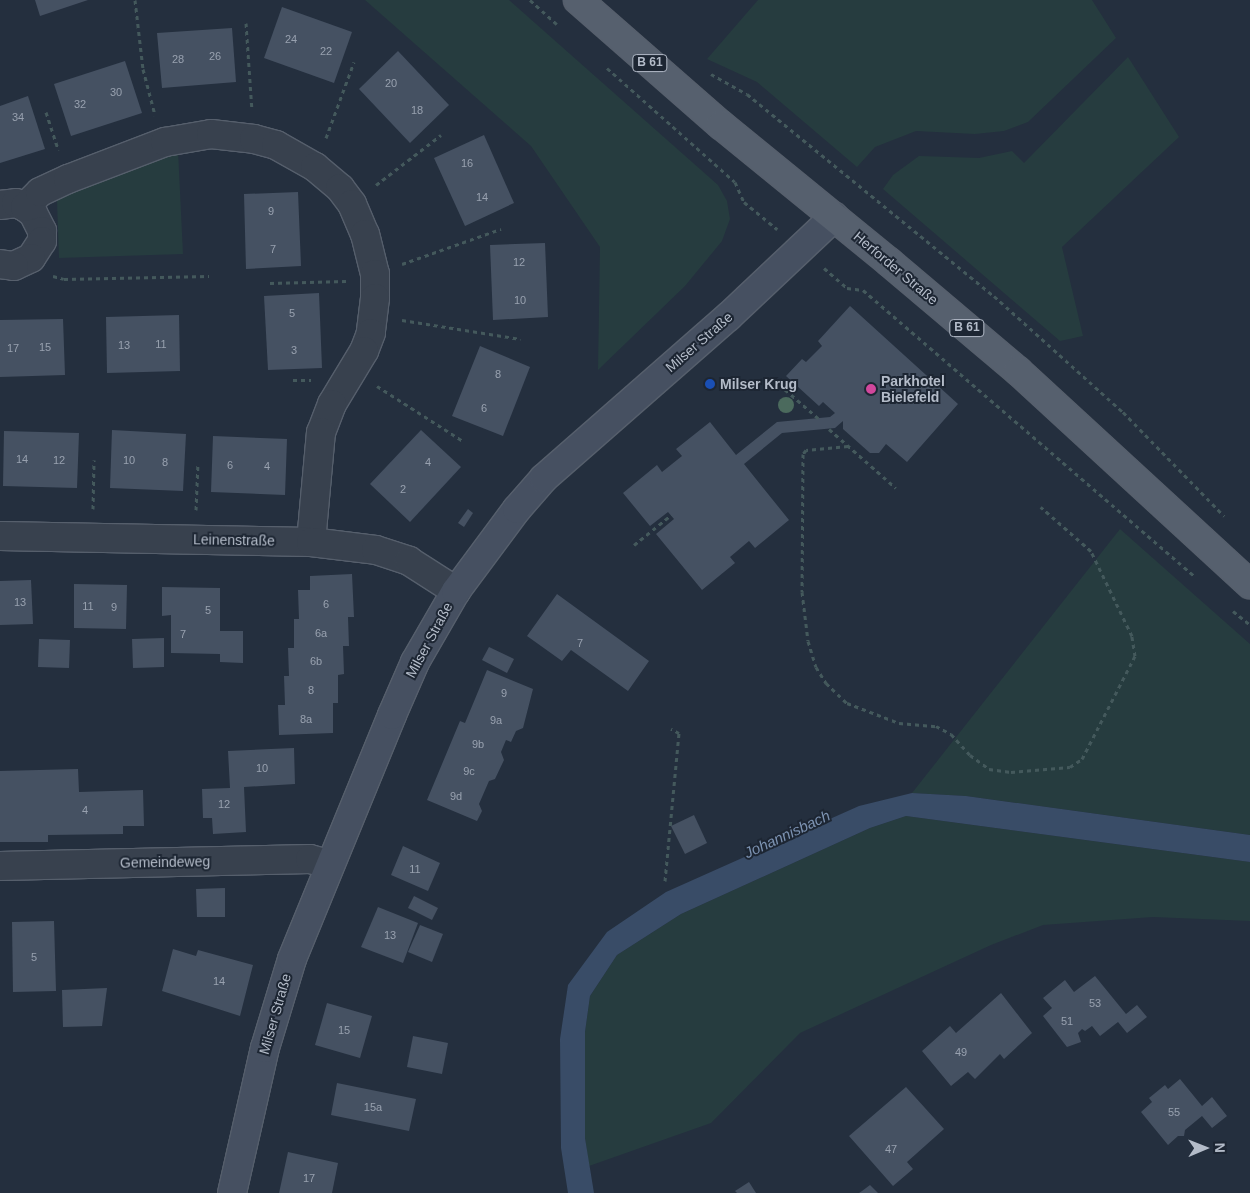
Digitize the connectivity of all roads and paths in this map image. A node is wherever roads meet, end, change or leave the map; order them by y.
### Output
1 (135, 0) edge
2 (530, 0) edge
3 (578, 0) edge
4 (246, 23) dead end
5 (559, 26) dead end
6 (354, 62) dead end
7 (603, 65) dead end
8 (704, 70) dead end
9 (46, 112) dead end
10 (441, 135) dead end
11 (254, 139) junction
12 (165, 142) junction
13 (315, 167) junction
14 (68, 179) junction
15 (744, 202) dead end
16 (352, 204) junction
17 (13, 206) edge
18 (834, 217) junction
19 (501, 229) dead end
20 (31, 258) junction
21 (0, 264) edge
22 (209, 276) dead end
23 (375, 277) junction
24 (270, 283) dead end
25 (847, 288) dead end
26 (374, 316) junction
27 (520, 339) dead end
28 (354, 371) junction
29 (774, 379) dead end
30 (818, 418) dead end
31 (829, 429) dead end
32 (463, 441) dead end
33 (848, 446) junction
34 (94, 460) dead end
35 (198, 463) dead end
36 (896, 488) dead end
37 (1041, 507) dead end
38 (671, 515) dead end
39 (1230, 523) dead end
40 (0, 536) edge
41 (92, 538) junction
42 (195, 540) junction
43 (311, 542) junction
44 (634, 545) dead end
45 (1198, 580) dead end
46 (1250, 584) edge
47 (456, 591) junction
48 (1228, 606) dead end
49 (1250, 625) edge
50 (671, 729) dead end
51 (330, 864) junction
52 (0, 866) edge
53 (665, 881) dead end
54 (232, 1193) edge

1 - 12 path
2 - 5 path
3 - 18 main road, Herforder Straße / B 61
4 - 11 path
6 - 13 path
7 - 15 path
8 - 39 path
9 - 14 path
10 - 16 path
11 - 12 street
11 - 13 street
12 - 14 street
13 - 16 street
14 - 17 street
16 - 23 street
17 - 20 street
18 - 46 main road, Herforder Straße / B 61
18 - 47 main road, Milser Straße
19 - 23 path
20 - 21 street
20 - 22 path
23 - 24 path
23 - 26 street
25 - 45 path
26 - 27 path
26 - 28 street
28 - 32 path
28 - 43 street
29 - 30 path
31 - 33 path
33 - 36 path
33 - 37 path
34 - 41 path
35 - 42 path
38 - 44 path
40 - 41 street, Leinenstraße
41 - 42 street, Leinenstraße
42 - 43 street, Leinenstraße
43 - 47 street, Leinenstraße
47 - 51 main road, Milser Straße
48 - 49 path
50 - 53 path
51 - 52 street, Gemeindeweg
51 - 54 main road, Milser Straße

